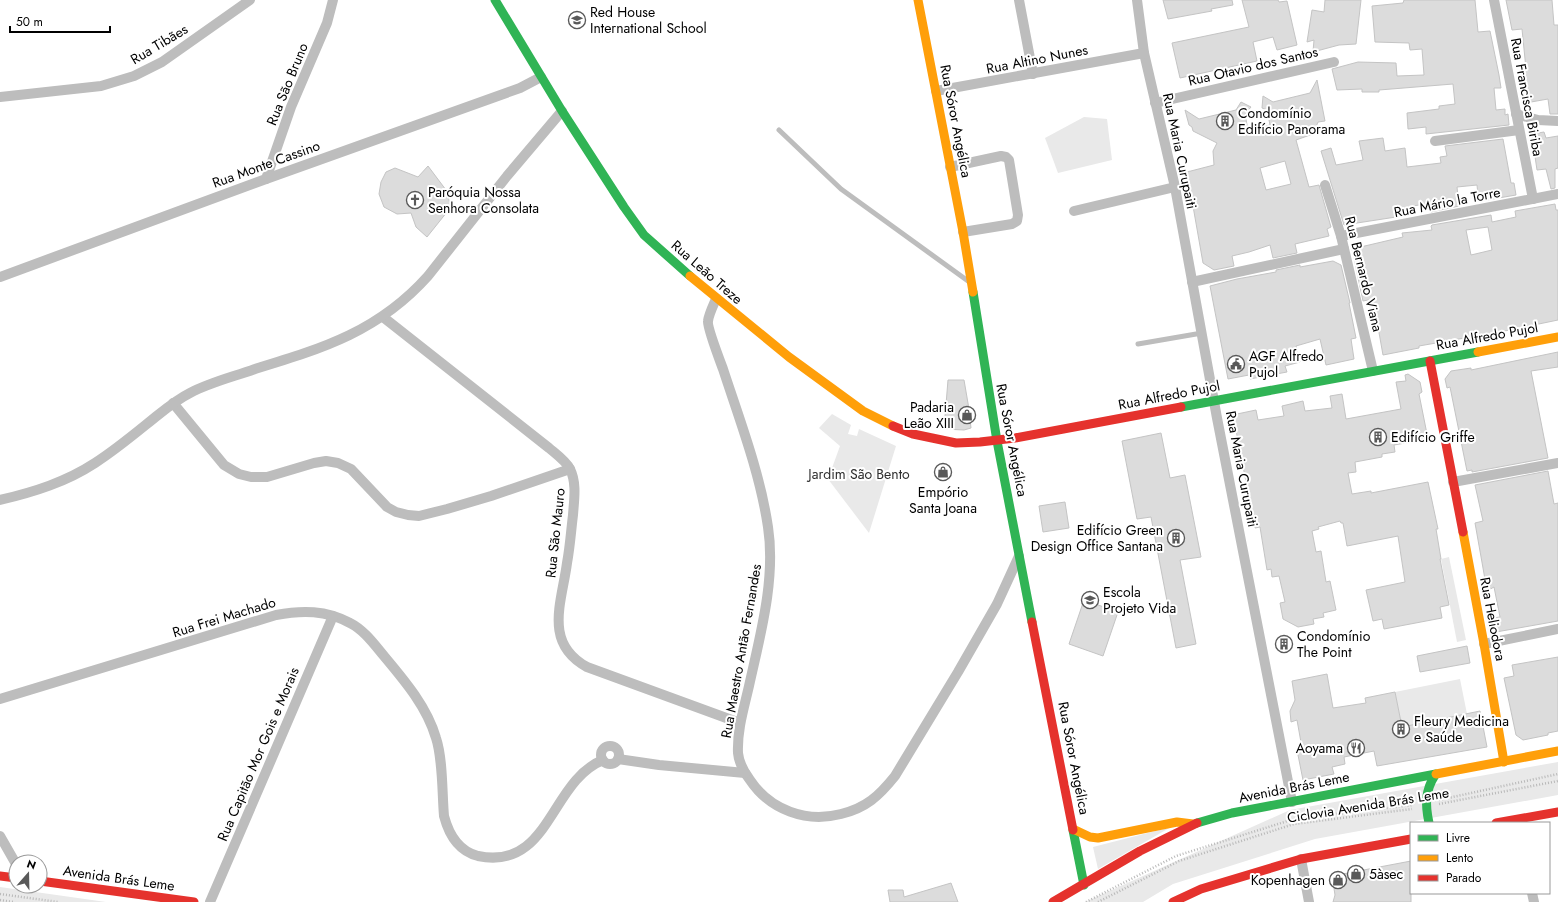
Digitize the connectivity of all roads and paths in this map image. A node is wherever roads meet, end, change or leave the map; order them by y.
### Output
1 (250, 0) edge
2 (333, 0) edge
3 (495, 0) edge
4 (918, 0) edge
5 (1019, 0) edge
6 (1137, 0) edge
7 (1494, 0) edge
8 (1144, 53) junction
9 (1334, 62) dead end
10 (1033, 74) junction
11 (541, 77) junction
12 (936, 92) junction
13 (0, 97) edge
14 (1155, 103) junction
15 (562, 111) junction
16 (1516, 114) junction
17 (1558, 121) edge
18 (779, 130) dead end
19 (1519, 130) junction
20 (1435, 141) dead end
21 (950, 167) junction
22 (266, 179) junction
23 (1324, 185) dead end
24 (1174, 187) junction
25 (1558, 194) edge
26 (1533, 199) junction
27 (1074, 212) dead end
28 (963, 232) junction
29 (1341, 236) junction
30 (1344, 249) junction
31 (0, 277) edge
32 (1192, 282) junction
33 (971, 283) junction
34 (716, 299) junction
35 (383, 317) junction
36 (1202, 333) junction
37 (1558, 337) edge
38 (1138, 344) dead end
39 (1430, 361) junction
40 (1373, 371) junction
41 (1214, 401) junction
42 (173, 404) junction
43 (997, 441) junction
44 (1558, 464) edge
45 (570, 469) junction
46 (1453, 482) junction
47 (0, 500) edge
48 (1020, 554) junction
49 (333, 616) junction
50 (1558, 629) edge
51 (1484, 644) junction
52 (0, 699) edge
53 (740, 723) junction
54 (1558, 752) edge
55 (618, 759) junction
56 (603, 760) junction
57 (1504, 762) junction
58 (745, 772) junction
59 (1558, 774) edge
60 (1435, 775) junction
61 (1558, 781) edge
62 (1292, 802) junction
63 (1425, 805) junction
64 (1558, 812) edge
65 (1519, 821) edge
66 (1428, 822) edge
67 (1508, 822) edge
68 (1194, 824) junction
69 (1073, 829) junction
70 (0, 836) edge
71 (1410, 839) edge
72 (10, 854) edge
73 (1301, 859) junction
74 (48, 882) edge
75 (1084, 885) junction
76 (0, 894) edge
77 (0, 900) edge
78 (13, 902) edge
79 (58, 902) edge
80 (194, 902) edge
81 (210, 902) edge
82 (1053, 902) edge
83 (1086, 902) edge
84 (1098, 902) edge
85 (1173, 902) edge
86 (1309, 902) edge

1 - 13 street, Rua Tibães
2 - 22 street, Rua São Bruno
3 - 11 main road, Rua Leão Treze
4 - 12 main road, Rua Sóror Angélica
5 - 10 street
6 - 8 street, Rua Maria Curupaiti
7 - 16 street, Rua Francisca Biriba
8 - 10 street, Rua Altino Nunes
8 - 14 street, Rua Maria Curupaiti
9 - 14 street, Rua Otavio dos Santos
10 - 12 street, Rua Altino Nunes
11 - 15 main road, Rua Leão Treze
11 - 22 street, Rua Monte Cassino
12 - 21 main road, Rua Sóror Angélica
14 - 24 street, Rua Maria Curupaiti
15 - 34 main road, Rua Leão Treze
15 - 35 street
16 - 17 street
16 - 19 street, Rua Francisca Biriba
18 - 33 lane
19 - 20 street
19 - 26 street, Rua Francisca Biriba
21 - 28 main road, Rua Sóror Angélica
21 - 28 street
22 - 31 street, Rua Monte Cassino
23 - 29 street, Rua Bernardo Viana
24 - 27 street
24 - 32 street, Rua Maria Curupaiti
25 - 26 street, Rua Mário la Torre
26 - 29 street, Rua Mário la Torre
28 - 33 main road, Rua Sóror Angélica
29 - 30 street, Rua Bernardo Viana
30 - 32 street
30 - 40 street, Rua Bernardo Viana
32 - 36 street, Rua Maria Curupaiti
33 - 43 main road, Rua Sóror Angélica
34 - 43 main road, Rua Leão Treze
34 - 53 street, Rua Maestro Antão Fernandes
35 - 42 street
35 - 45 street, Rua São Mauro
36 - 38 lane
36 - 41 street, Rua Maria Curupaiti
37 - 39 main road, Rua Alfredo Pujol
39 - 40 main road, Rua Alfredo Pujol
39 - 46 main road, Rua Heliodora
40 - 41 main road, Rua Alfredo Pujol
41 - 43 main road, Rua Alfredo Pujol
41 - 62 street, Rua Maria Curupaiti
42 - 45 street
42 - 47 street
43 - 48 main road, Rua Sóror Angélica
44 - 46 street
45 - 53 street, Rua São Mauro
46 - 51 main road, Rua Heliodora
48 - 58 street, Rua Maestro Antão Fernandes
48 - 69 main road, Rua Sóror Angélica
49 - 52 street, Rua Frei Machado
49 - 56 street, Rua Frei Machado
49 - 81 street, Rua Capitão Mor Gois e Morais
50 - 51 street
51 - 57 main road, Rua Heliodora
53 - 58 street, Rua Maestro Antão Fernandes
54 - 57 main road, Avenida Brás Leme
55 - 56 street
55 - 56 street
55 - 58 street
57 - 60 main road, Avenida Brás Leme
59 - 63 path
60 - 62 main road, Avenida Brás Leme
60 - 63 main road
61 - 63 path, Ciclovia Avenida Brás Leme
62 - 68 main road, Avenida Brás Leme
63 - 66 main road
63 - 83 path
63 - 84 path, Ciclovia Avenida Brás Leme
64 - 65 main road
65 - 67 main road
68 - 69 main road
68 - 75 main road, Avenida Brás Leme
69 - 75 main road, Rua Sóror Angélica
70 - 72 street
71 - 73 main road
73 - 85 main road
73 - 86 street
74 - 80 main road, Avenida Brás Leme
75 - 82 main road, Avenida Brás Leme
76 - 79 path
77 - 78 path

